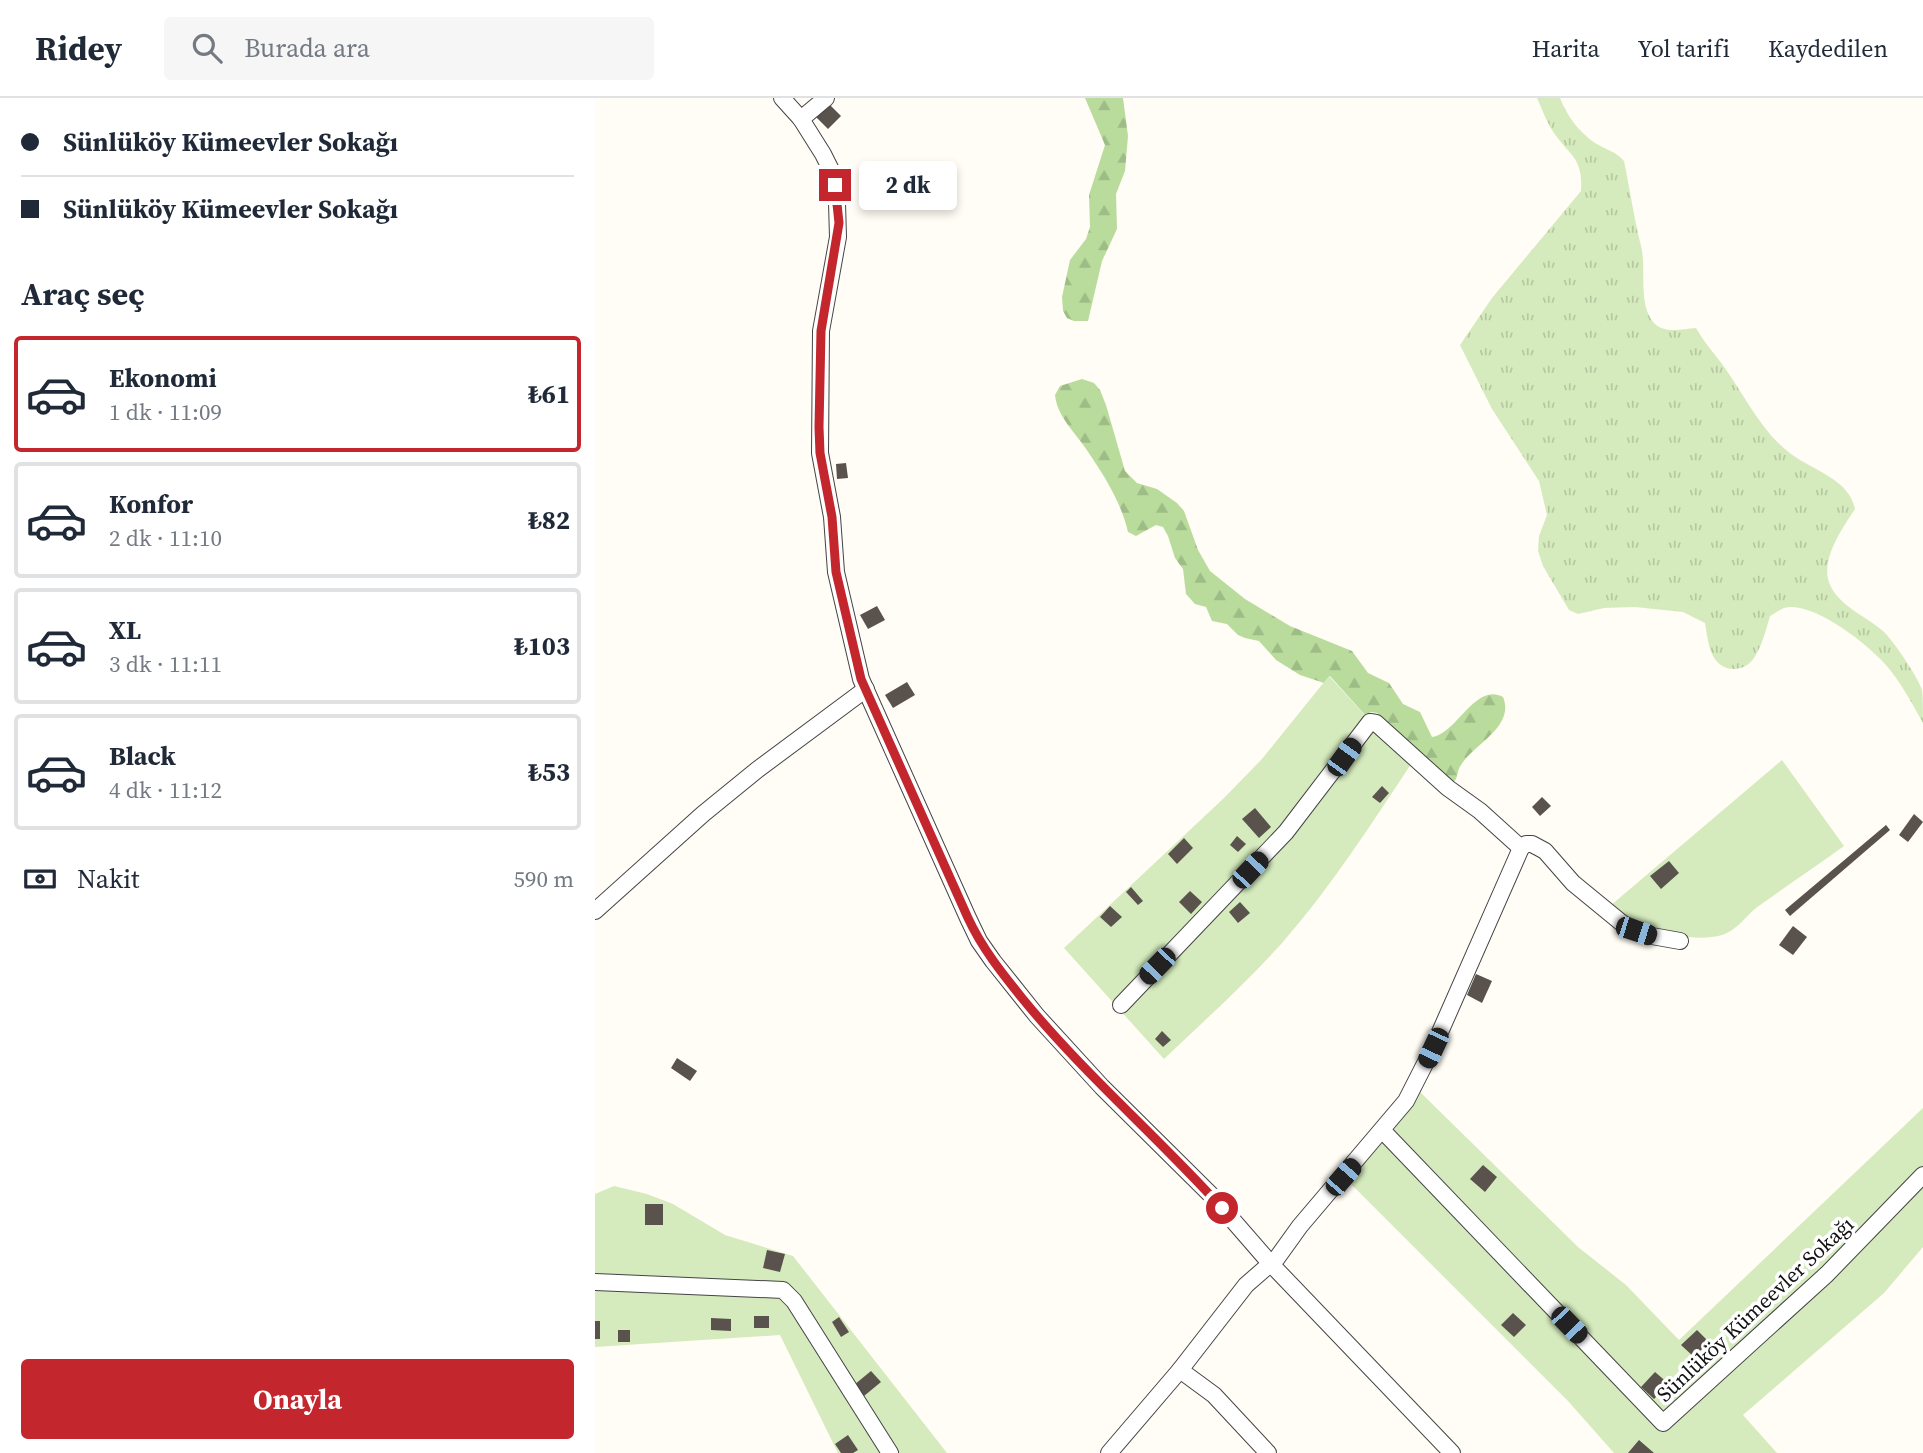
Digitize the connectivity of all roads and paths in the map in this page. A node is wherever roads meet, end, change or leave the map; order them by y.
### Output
1 (782, 98) edge
2 (826, 98) edge
3 (801, 119) junction
4 (866, 689) junction
5 (1521, 848) junction
6 (595, 911) edge
7 (1680, 941) dead end
8 (1121, 1004) dead end
9 (1382, 1130) junction
10 (1923, 1175) edge
11 (1270, 1264) junction
12 (595, 1282) edge
13 (1180, 1370) junction
14 (890, 1453) edge
15 (1109, 1453) edge
16 (1268, 1453) edge
17 (1452, 1453) edge

1 - 3 street
2 - 3 street
3 - 4 street
4 - 6 street
4 - 11 street
5 - 7 street
5 - 8 street
5 - 9 street
9 - 10 street, Sünlüköy Kümeevler Sokağı
9 - 11 street
11 - 13 street
11 - 17 street
12 - 14 street
13 - 15 street
13 - 16 street

